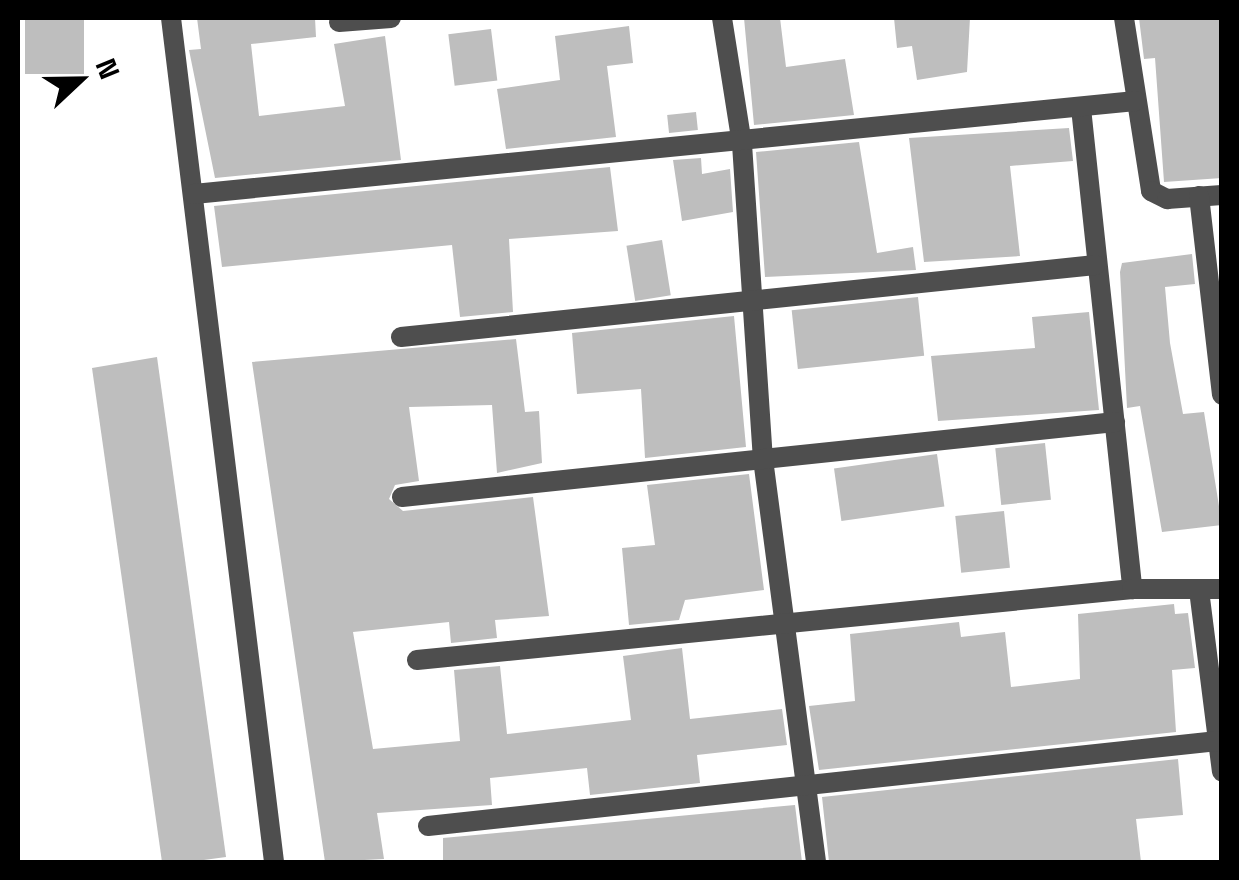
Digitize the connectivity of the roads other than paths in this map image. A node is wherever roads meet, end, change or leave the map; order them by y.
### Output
1 (170, 18) edge
2 (391, 18) edge
3 (722, 18) edge
4 (1124, 18) edge
5 (339, 22) dead end
6 (1135, 101) junction
7 (1081, 108) junction
8 (742, 144) junction
9 (194, 194) junction
10 (1222, 195) edge
11 (1198, 196) junction
12 (1095, 265) junction
13 (754, 299) junction
14 (401, 337) dead end
15 (1222, 395) edge
16 (1116, 422) junction
17 (763, 458) junction
18 (402, 497) dead end
19 (1132, 589) junction
20 (1222, 589) edge
21 (1199, 590) junction
22 (787, 623) junction
23 (416, 660) dead end
24 (1217, 741) junction
25 (1222, 772) edge
26 (806, 785) junction
27 (428, 826) dead end
28 (274, 862) edge
29 (816, 862) edge

1 - 9 street
2 - 5 street
3 - 8 street
4 - 6 street
6 - 7 street
6 - 11 street
7 - 8 street
7 - 12 street
8 - 9 street
8 - 13 street
9 - 28 street
10 - 11 street
11 - 15 street
12 - 13 street
12 - 16 street
13 - 14 street
13 - 17 street
16 - 17 street
16 - 19 street
17 - 18 street
17 - 22 street
19 - 21 street
19 - 22 street
20 - 21 street
21 - 24 street
22 - 23 street
22 - 26 street
24 - 25 street
24 - 26 street
26 - 27 street
26 - 29 street

